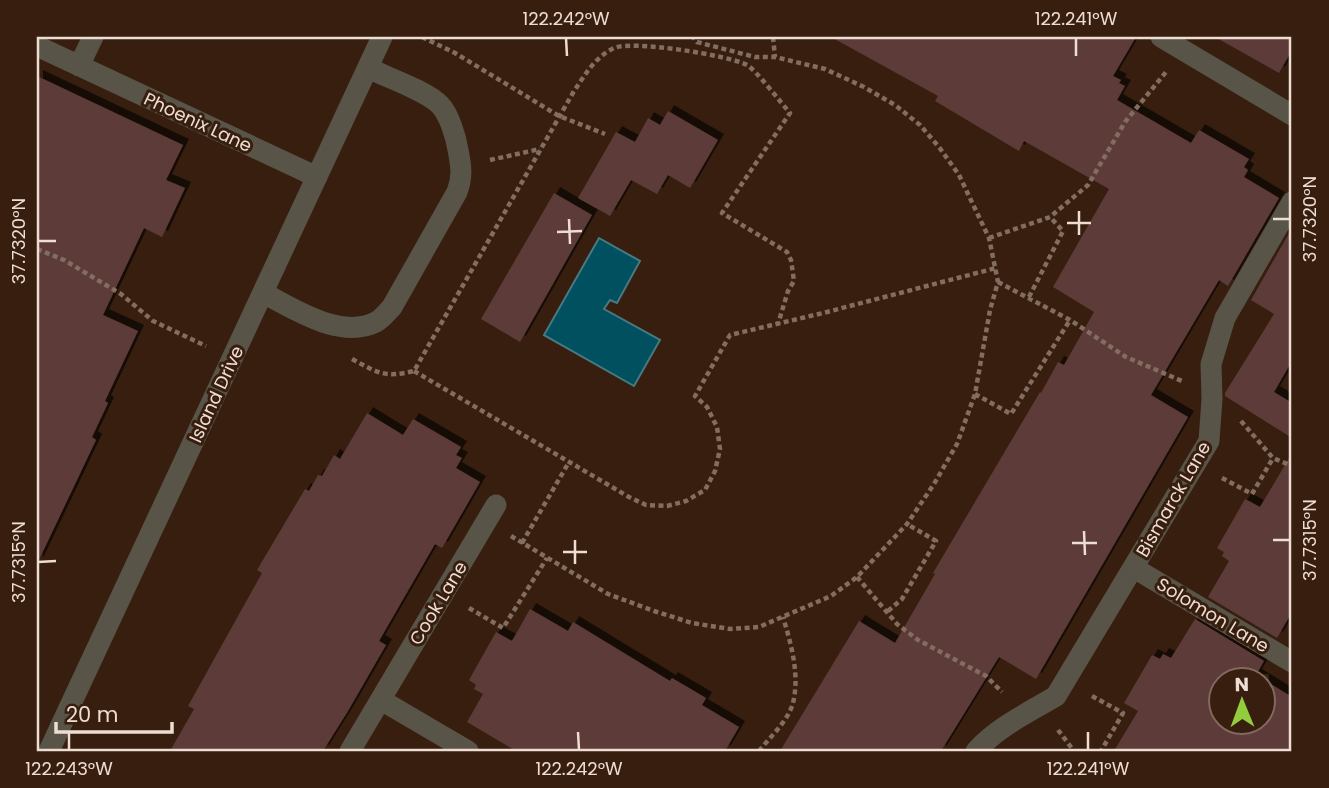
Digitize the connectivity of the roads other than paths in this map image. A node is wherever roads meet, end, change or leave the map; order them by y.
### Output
1 (93, 37) edge
2 (382, 37) edge
3 (1161, 37) edge
4 (37, 46) edge
5 (79, 66) junction
6 (368, 68) junction
7 (1292, 115) edge
8 (317, 177) junction
9 (1292, 202) edge
10 (263, 293) junction
11 (491, 514) road end
12 (1134, 568) junction
13 (1292, 662) edge
14 (381, 700) junction
15 (49, 751) edge
16 (350, 751) edge
17 (468, 751) edge
18 (976, 751) edge

1 - 5 street
2 - 6 street, Island Drive
3 - 7 street
4 - 5 street, Phoenix Lane
5 - 8 street, Phoenix Lane
6 - 8 street, Island Drive
6 - 10 street
8 - 10 street, Island Drive
9 - 12 street, Bismarck Lane
10 - 15 street, Island Drive
11 - 14 street, Cook Lane
12 - 13 street, Solomon Lane
12 - 18 street, Bismarck Lane
14 - 16 street, Cook Lane
14 - 17 street

